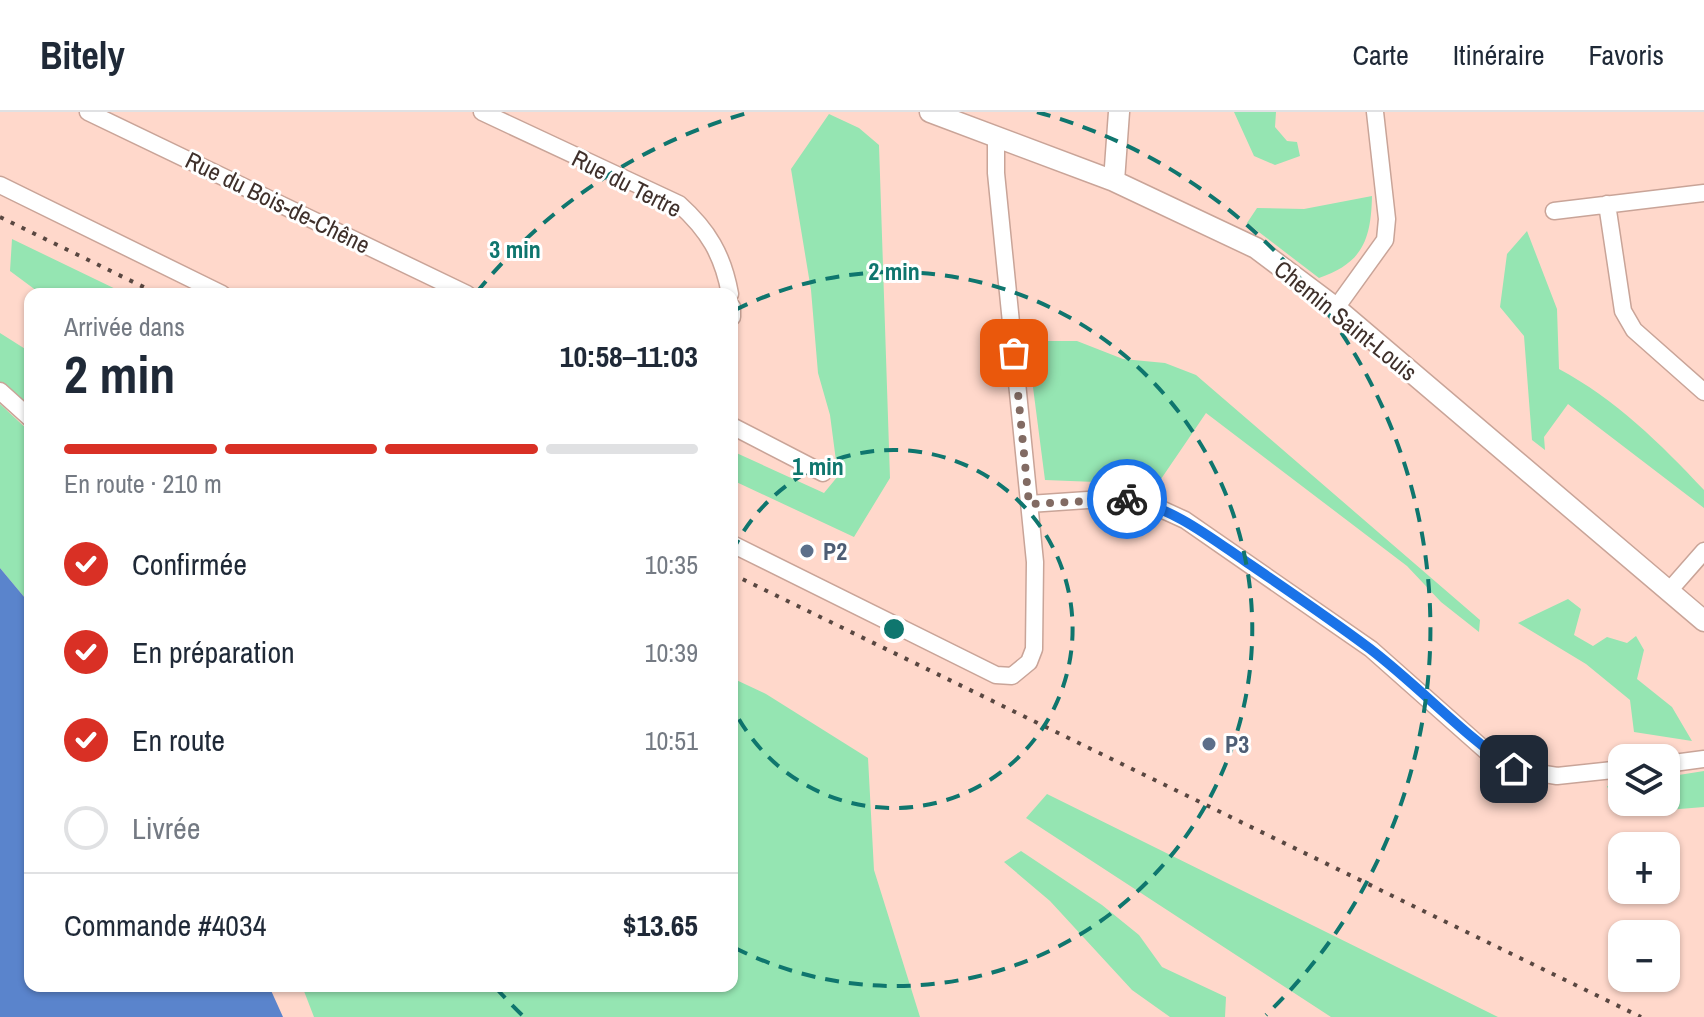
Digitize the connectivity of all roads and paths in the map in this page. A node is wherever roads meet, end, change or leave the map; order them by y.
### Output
1 (88, 112) edge
2 (482, 112) edge
3 (930, 112) edge
4 (1119, 112) edge
5 (1375, 112) edge
6 (996, 139) junction
7 (1114, 181) junction
8 (0, 185) edge
9 (1704, 193) edge
10 (1607, 204) junction
11 (1554, 211) dead end
12 (210, 288) edge
13 (455, 288) edge
14 (729, 288) edge
15 (1336, 308) junction
16 (0, 391) edge
17 (1704, 392) edge
18 (24, 413) edge
19 (738, 429) edge
20 (823, 473) dead end
21 (1029, 504) junction
22 (738, 547) edge
23 (1704, 551) edge
24 (1668, 592) junction
25 (1704, 621) edge
26 (1704, 759) edge
27 (1680, 762) edge
28 (1608, 771) edge

1 - 13 street, Rue du Bois-de-Chêne
2 - 14 street, Rue du Tertre
3 - 6 street, Chemin Saint-Louis
4 - 7 street
5 - 15 street
6 - 7 street, Chemin Saint-Louis
6 - 21 street
7 - 15 street, Chemin Saint-Louis
8 - 12 street
9 - 10 street
10 - 11 street
10 - 17 street
15 - 24 street, Chemin Saint-Louis
16 - 18 street
19 - 20 street
21 - 22 street
21 - 28 street
23 - 24 street
24 - 25 street, Chemin Saint-Louis
26 - 27 street

